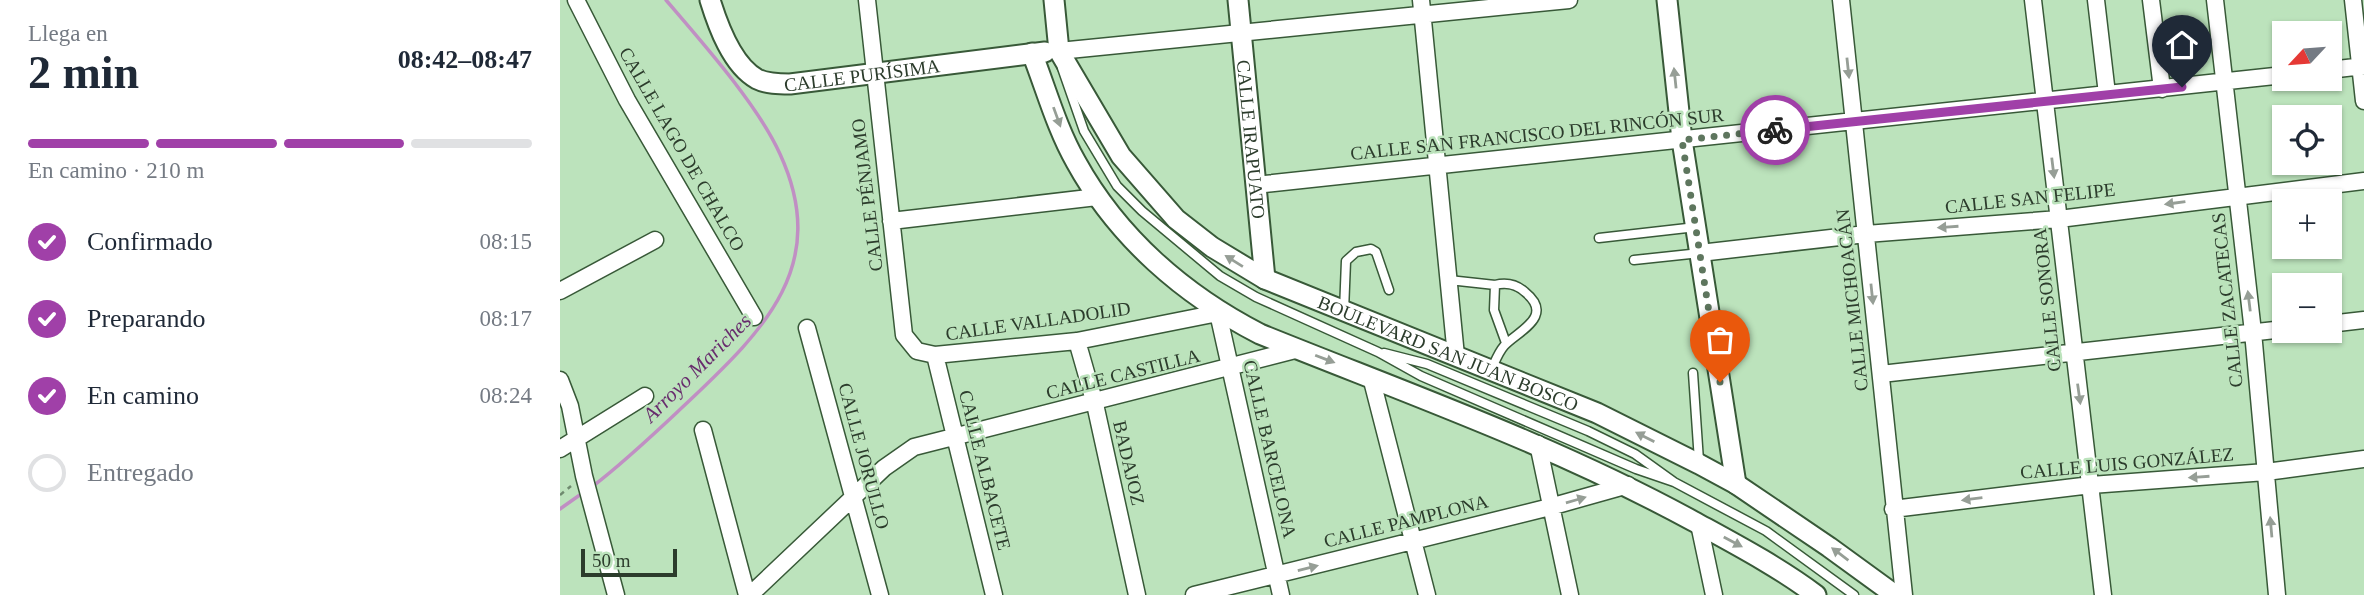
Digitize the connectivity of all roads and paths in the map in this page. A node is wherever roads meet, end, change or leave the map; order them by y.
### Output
1 (576, 0) edge
2 (710, 0) edge
3 (867, 0) edge
4 (1054, 0) edge
5 (1238, 0) edge
6 (1569, 0) edge
7 (1667, 0) edge
8 (1841, 0) edge
9 (2033, 0) edge
10 (2096, 0) edge
11 (2151, 0) edge
12 (2215, 0) edge
13 (2353, 0) edge
14 (1422, 8) edge
15 (1241, 34) junction
16 (1059, 51) junction
17 (1032, 53) junction
18 (2362, 66) edge
19 (2342, 68) edge
20 (874, 74) junction
21 (2272, 77) edge
22 (2223, 83) junction
23 (2162, 89) junction
24 (2107, 94) junction
25 (2045, 100) junction
26 (2364, 101) edge
27 (1854, 121) junction
28 (1682, 140) junction
29 (1438, 164) junction
30 (2364, 181) edge
31 (1255, 185) junction
32 (2237, 195) junction
33 (1097, 197) junction
34 (2059, 219) junction
35 (891, 221) junction
36 (1696, 227) junction
37 (1866, 234) junction
38 (1599, 238) dead end
39 (655, 240) dead end
40 (1700, 253) junction
41 (1634, 260) dead end
42 (1265, 279) junction
43 (1449, 280) junction
44 (1495, 285) junction
45 (1389, 290) dead end
46 (560, 291) edge
47 (1344, 311) junction
48 (1218, 313) junction
49 (754, 317) dead end
50 (2364, 320) edge
51 (2342, 323) edge
52 (807, 328) dead end
53 (2272, 330) edge
54 (2253, 332) junction
55 (1077, 341) junction
56 (908, 342) joint
57 (1506, 343) junction
58 (1298, 349) junction
59 (2073, 351) junction
60 (1378, 352) junction
61 (935, 355) junction
62 (1456, 356) junction
63 (1230, 369) junction
64 (1490, 371) junction
65 (1693, 373) dead end
66 (1881, 374) junction
67 (1371, 377) junction
68 (560, 380) edge
69 (645, 396) dead end
70 (1094, 404) junction
71 (704, 430) dead end
72 (955, 434) junction
73 (578, 440) junction
74 (1538, 444) junction
75 (560, 449) edge
76 (2364, 460) edge
77 (1699, 464) junction
78 (2266, 472) junction
79 (1674, 482) junction
80 (1736, 484) junction
81 (1628, 485) junction
82 (2091, 485) junction
83 (855, 497) junction
84 (1550, 507) junction
85 (1894, 509) junction
86 (1699, 524) junction
87 (1415, 541) junction
88 (1277, 575) junction
89 (616, 595) edge
90 (748, 595) edge
91 (880, 595) edge
92 (994, 595) edge
93 (1137, 595) edge
94 (1194, 595) edge
95 (1282, 595) edge
96 (1427, 595) edge
97 (1570, 595) edge
98 (1714, 595) edge
99 (1816, 595) edge
100 (1854, 595) edge
101 (1895, 595) edge
102 (1904, 595) edge
103 (2103, 595) edge
104 (2277, 595) edge

1 - 49 street, CALLE LAGO DE CHALCO
2 - 20 street, CALLE PURÍSIMA
3 - 20 street, CALLE PÉNJAMO
4 - 16 street
5 - 15 street, CALLE IRAPUATO
6 - 14 street
28 -> 7 street
8 -> 27 street, CALLE MICHOACÁN
9 - 25 street, CALLE SONORA
10 - 24 street
11 - 23 street
12 - 22 street, CALLE ZACATECAS
13 - 18 street
14 - 15 street
14 - 29 street
15 - 16 street
15 - 31 street, CALLE IRAPUATO
16 - 17 street, CALLE PURÍSIMA
42 -> 16 street, BOULEVARD SAN JUAN BOSCO
16 - 60 lane
17 - 20 street, CALLE PURÍSIMA
17 -> 33 street
18 - 19 street
18 - 26 street
20 - 35 street, CALLE PÉNJAMO
21 - 22 street, CALLE SAN FRANCISCO DEL RINCÓN SUR
22 - 23 street, CALLE SAN FRANCISCO DEL RINCÓN SUR
22 - 32 street, CALLE ZACATECAS
23 - 24 street, CALLE SAN FRANCISCO DEL RINCÓN SUR
24 - 25 street, CALLE SAN FRANCISCO DEL RINCÓN SUR
25 - 27 street, CALLE SAN FRANCISCO DEL RINCÓN SUR
25 -> 34 street, CALLE SONORA
27 - 28 street, CALLE SAN FRANCISCO DEL RINCÓN SUR
27 - 37 street, CALLE MICHOACÁN
28 - 29 street, CALLE SAN FRANCISCO DEL RINCÓN SUR
28 - 36 street
29 - 31 street, CALLE SAN FRANCISCO DEL RINCÓN SUR
29 - 43 street
30 - 32 street, CALLE SAN FELIPE
31 - 42 street, CALLE IRAPUATO
32 -> 34 street, CALLE SAN FELIPE
54 -> 32 street, CALLE ZACATECAS
33 - 35 street
33 - 48 street
34 -> 37 street, CALLE SAN FELIPE
34 - 59 street, CALLE SONORA
35 - 56 street, CALLE PÉNJAMO
36 - 38 lane
36 - 40 street
37 - 40 street, CALLE SAN FELIPE
37 -> 66 street, CALLE MICHOACÁN
39 - 46 street
40 - 41 lane
40 - 80 street
42 - 47 street, BOULEVARD SAN JUAN BOSCO
43 - 44 lane
43 - 62 street
44 - 57 lane
44 - 57 lane
45 - 47 lane
47 - 62 street, BOULEVARD SAN JUAN BOSCO
48 - 55 street, CALLE VALLADOLID
48 - 58 street
48 - 63 street, CALLE BARCELONA
50 - 51 street
52 - 83 street, CALLE JORULLO
53 - 54 street
54 - 59 street
54 - 78 street, CALLE ZACATECAS
55 - 61 street, CALLE VALLADOLID
55 - 70 street, BADAJOZ
56 - 61 street, CALLE VALLADOLID
57 - 64 lane
58 - 63 street, CALLE CASTILLA
58 -> 67 street
59 - 66 street
59 -> 82 street, CALLE SONORA
60 - 79 lane
60 - 79 lane
61 - 72 street, CALLE ALBACETE
62 - 64 street, BOULEVARD SAN JUAN BOSCO
63 - 70 street, CALLE CASTILLA
63 - 88 street, CALLE BARCELONA
77 -> 64 street, BOULEVARD SAN JUAN BOSCO
65 - 77 lane
66 - 85 street, CALLE MICHOACÁN
67 - 74 street
67 - 87 street
68 - 73 street
69 - 73 street
70 - 72 street, CALLE CASTILLA
70 - 93 street, BADAJOZ
71 - 90 street
72 - 83 street, CALLE CASTILLA
72 - 92 street, CALLE ALBACETE
73 - 75 street
73 - 89 street
74 - 81 street
74 - 84 street
76 - 78 street, CALLE LUIS GONZÁLEZ
77 - 80 street, BOULEVARD SAN JUAN BOSCO
78 -> 82 street, CALLE LUIS GONZÁLEZ
104 -> 78 street, CALLE ZACATECAS
79 - 100 lane
101 -> 80 street, BOULEVARD SAN JUAN BOSCO
84 -> 81 street, CALLE PAMPLONA
81 - 86 street
82 -> 85 street, CALLE LUIS GONZÁLEZ
82 - 103 street, CALLE SONORA
83 - 90 street, CALLE CASTILLA
83 - 91 street, CALLE JORULLO
84 - 87 street, CALLE PAMPLONA
84 - 97 street
85 - 102 street, CALLE MICHOACÁN
86 - 98 street
86 -> 99 street
88 -> 87 street, CALLE PAMPLONA
87 - 96 street
88 - 94 street, CALLE PAMPLONA
88 - 95 street, CALLE BARCELONA

